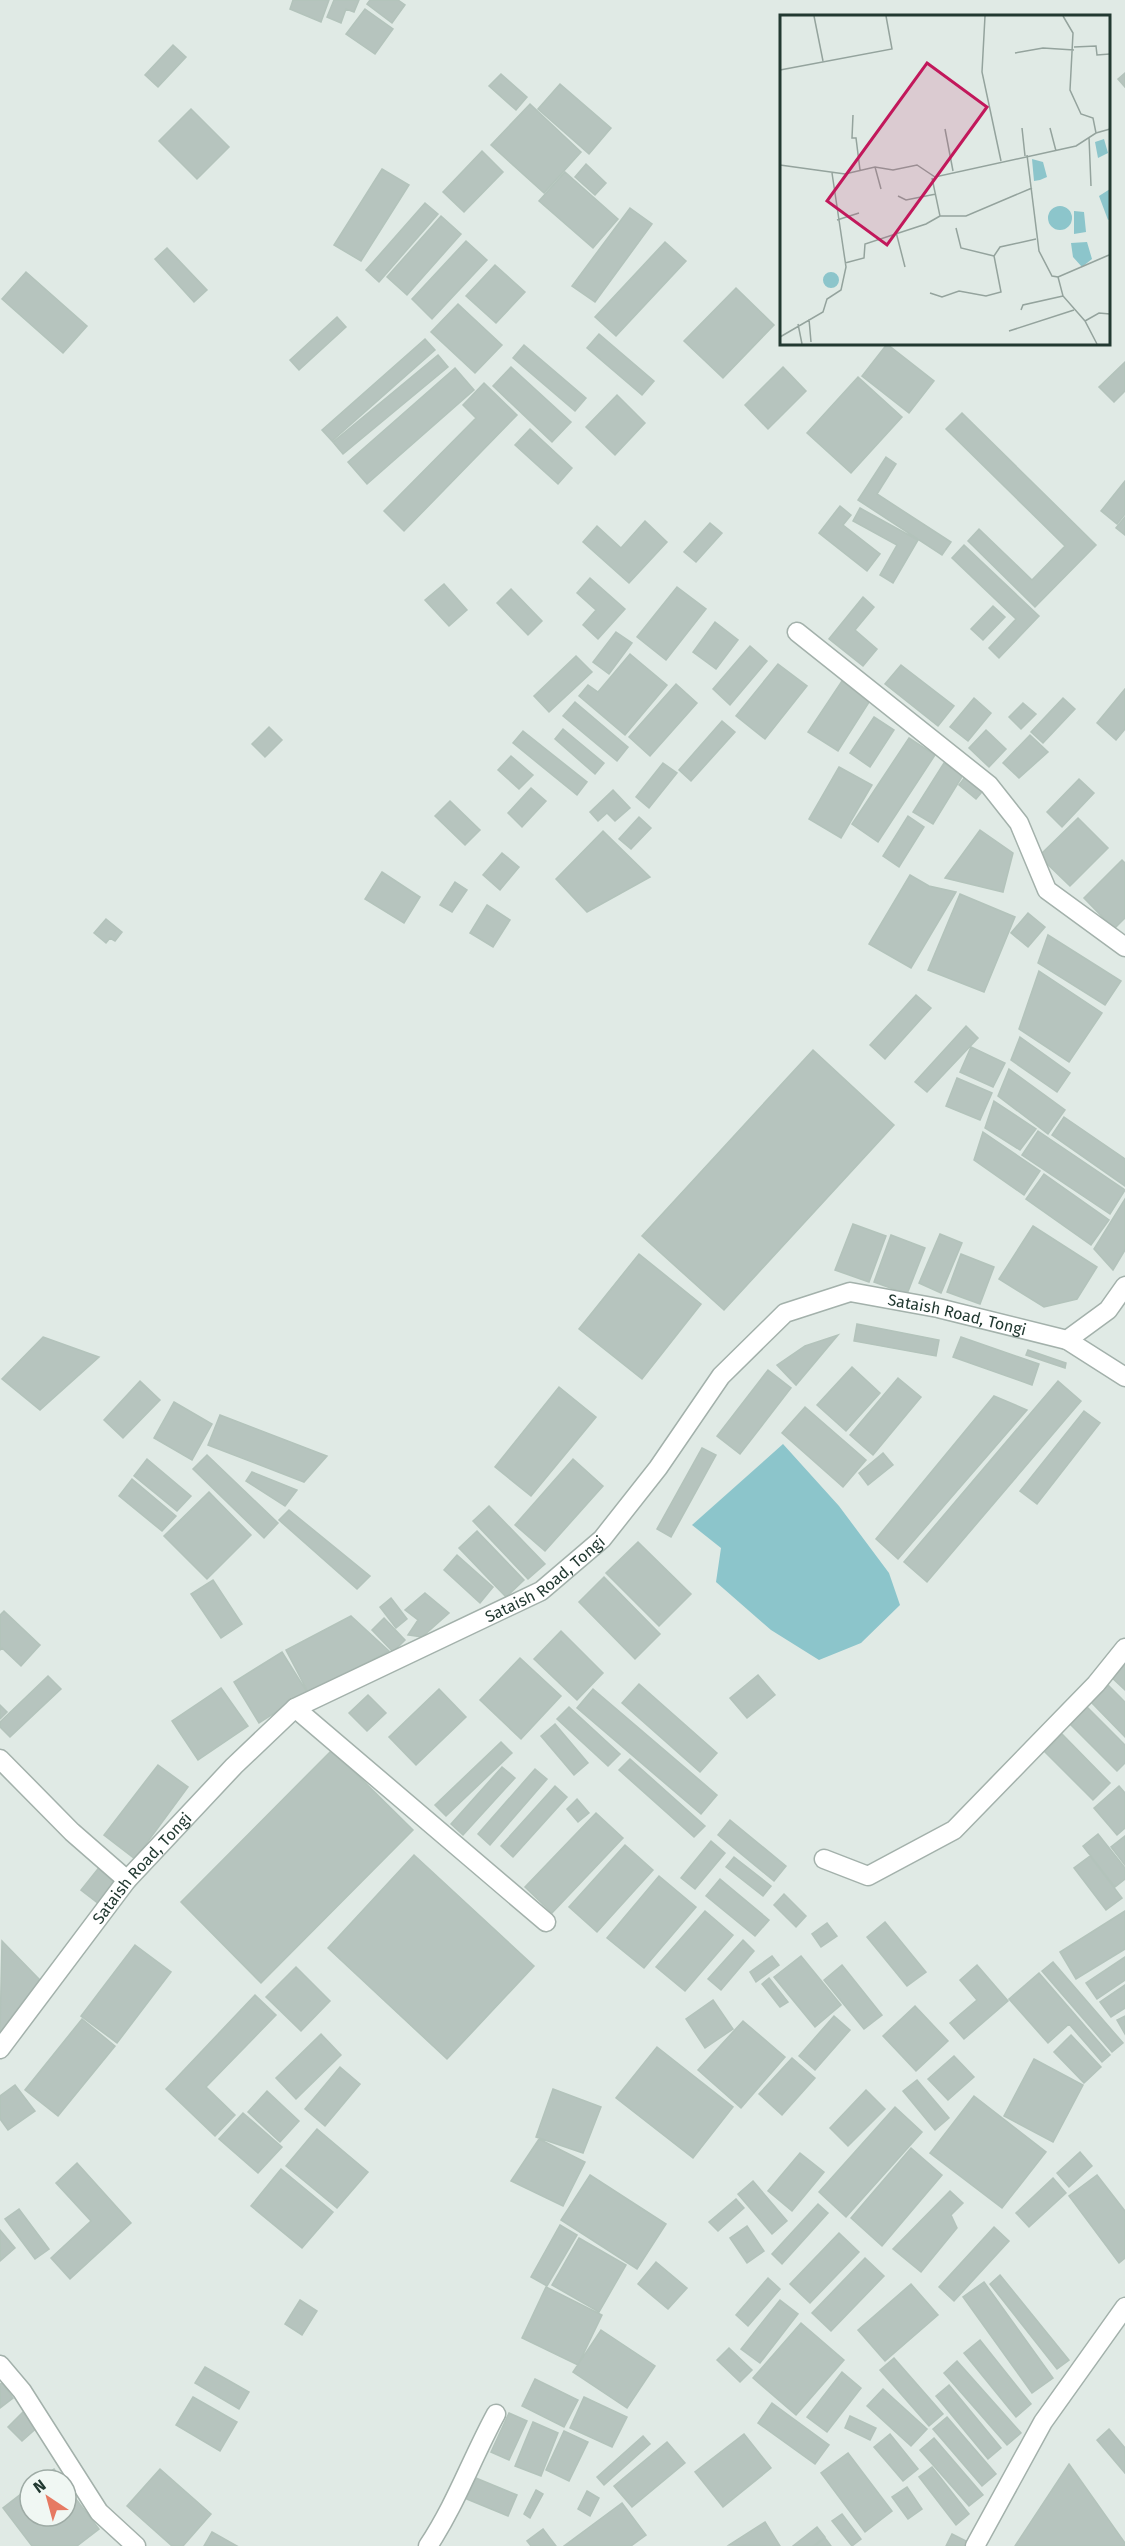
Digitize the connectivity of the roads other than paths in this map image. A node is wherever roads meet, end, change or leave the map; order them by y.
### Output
1 (797, 632) dead end
2 (1125, 947) edge
3 (1125, 1286) edge
4 (1067, 1340) junction
5 (1125, 1377) edge
6 (1125, 1648) edge
7 (295, 1708) junction
8 (0, 1759) edge
9 (824, 1859) dead end
10 (127, 1880) junction
11 (546, 1922) dead end
12 (0, 2049) edge
13 (1123, 2315) edge
14 (0, 2365) edge
15 (496, 2414) dead end
16 (136, 2546) edge
17 (428, 2546) edge
18 (975, 2546) edge

1 - 2 street
3 - 4 street
4 - 5 street, Sataish Road, Tongi
4 - 7 street, Sataish Road, Tongi
6 - 9 street
7 - 10 street, Sataish Road, Tongi
7 - 11 street
8 - 10 street
10 - 12 street, Sataish Road, Tongi
13 - 18 street
14 - 16 street
15 - 17 street

